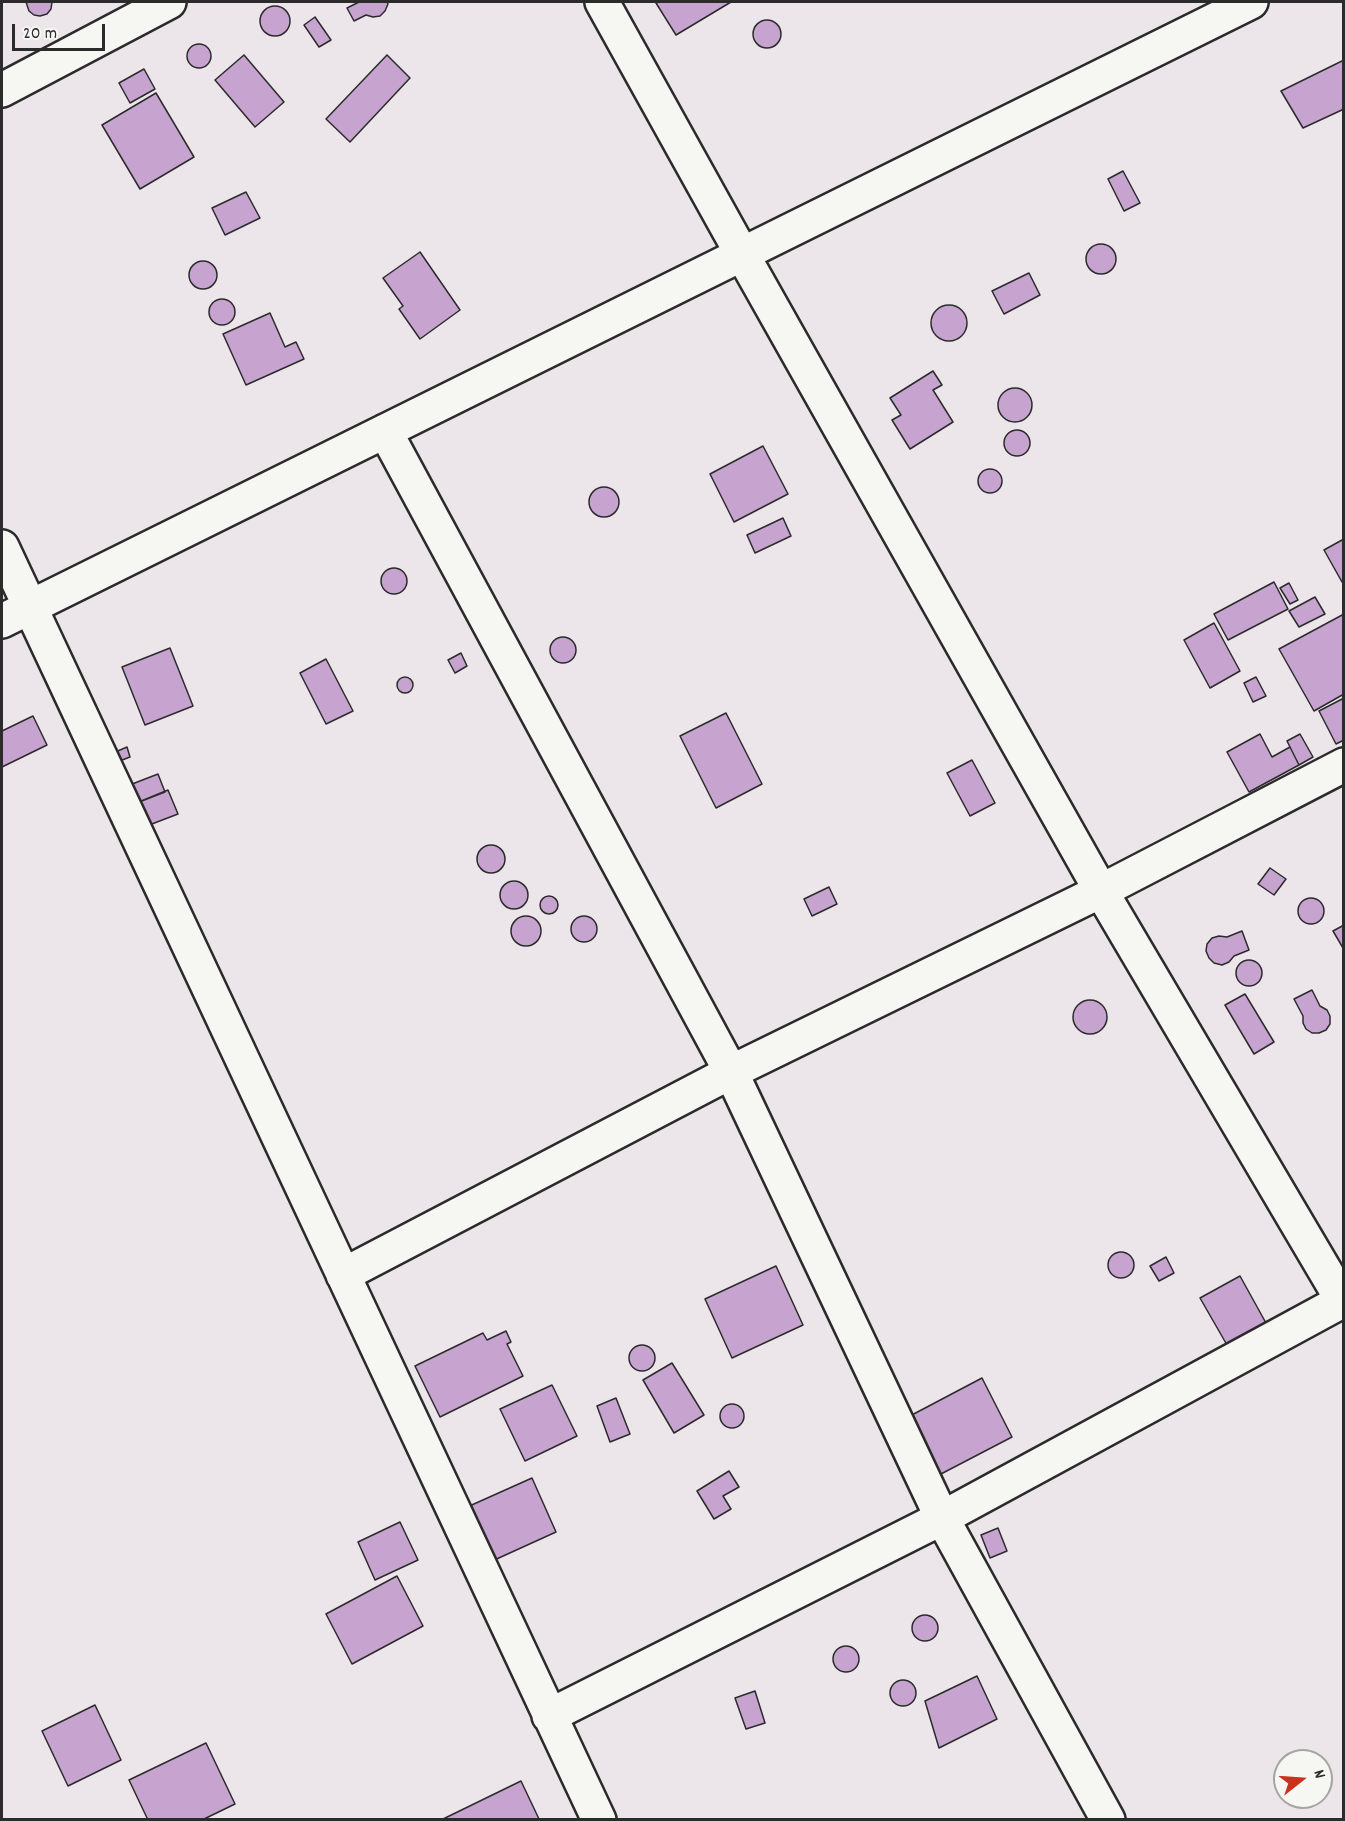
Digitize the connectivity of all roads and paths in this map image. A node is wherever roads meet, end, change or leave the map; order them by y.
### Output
1 (169, 2) edge
2 (602, 2) edge
3 (1251, 2) edge
4 (2, 90) edge
5 (742, 254) junction
6 (385, 431) junction
7 (2, 547) edge
8 (31, 607) junction
9 (2, 621) edge
10 (1344, 765) edge
11 (1101, 891) junction
12 (731, 1072) junction
13 (343, 1275) junction
14 (1343, 1301) edge
15 (942, 1518) junction
16 (549, 1716) junction
17 (599, 1820) edge
18 (1108, 1820) edge

1 - 4 street
2 - 5 street
3 - 5 street
5 - 6 street
5 - 11 street
6 - 8 street
6 - 12 street
7 - 8 street
8 - 9 street
8 - 13 street
10 - 11 street
11 - 12 street
11 - 14 street
12 - 13 street
12 - 15 street
13 - 16 street
14 - 15 street
15 - 16 street
15 - 18 street
16 - 17 street

